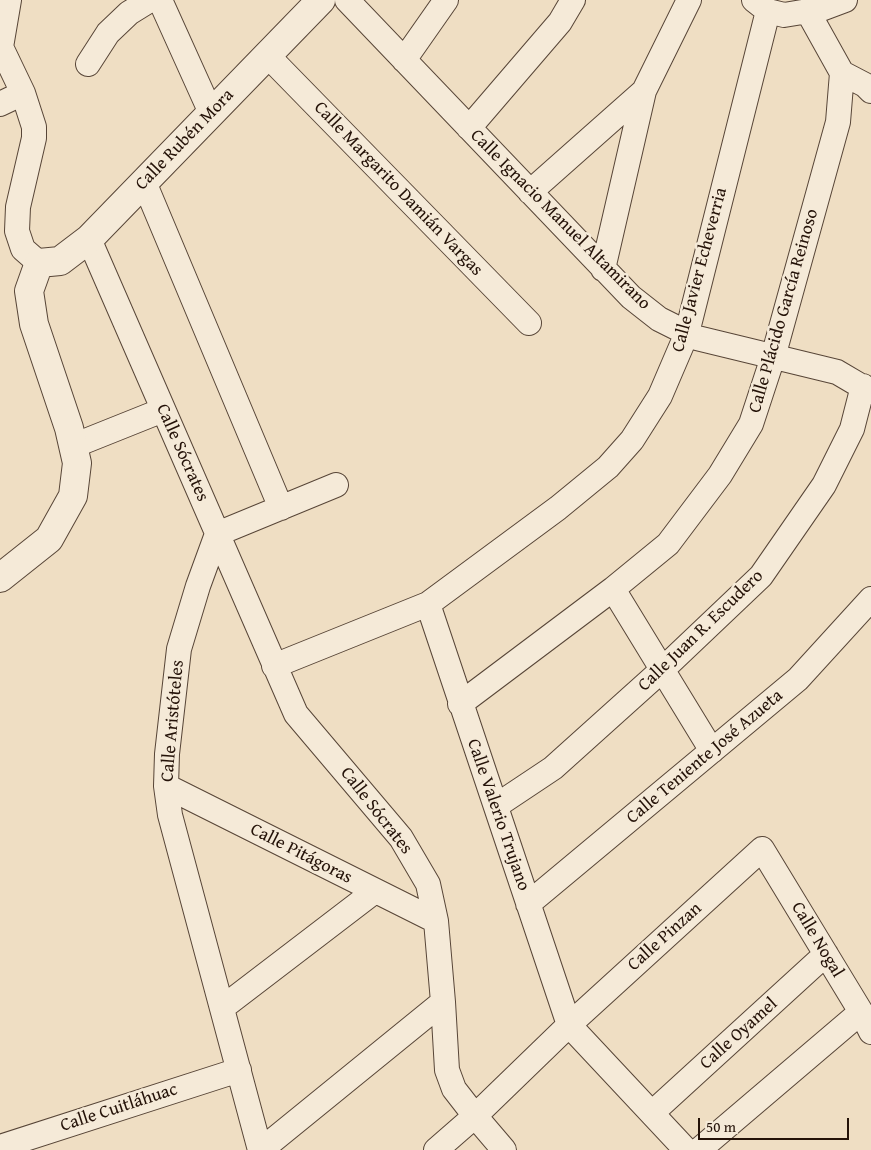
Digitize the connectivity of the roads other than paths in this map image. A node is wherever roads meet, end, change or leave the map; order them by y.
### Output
1 (9, 0) edge
2 (150, 0) edge
3 (160, 0) edge
4 (320, 0) edge
5 (347, 0) edge
6 (446, 0) edge
7 (573, 0) edge
8 (689, 0) edge
9 (845, 0) edge
10 (761, 5) edge
11 (808, 12) junction
12 (0, 47) edge
13 (267, 55) junction
14 (404, 60) junction
15 (88, 64) dead end
16 (842, 72) junction
17 (871, 90) edge
18 (644, 91) junction
19 (23, 93) junction
20 (0, 104) edge
21 (211, 113) junction
22 (469, 128) junction
23 (144, 182) junction
24 (530, 192) junction
25 (89, 239) junction
26 (39, 263) junction
27 (603, 269) junction
28 (529, 323) dead end
29 (687, 333) junction
30 (773, 357) junction
31 (867, 389) edge
32 (163, 410) junction
33 (73, 446) junction
34 (336, 485) dead end
35 (281, 508) junction
36 (217, 534) junction
37 (0, 578) edge
38 (613, 589) junction
39 (871, 599) edge
40 (428, 604) junction
41 (274, 666) junction
42 (662, 670) junction
43 (460, 704) junction
44 (712, 751) junction
45 (166, 786) junction
46 (496, 806) junction
47 (762, 849) joint
48 (375, 891) junction
49 (528, 904) junction
50 (436, 921) junction
51 (826, 954) junction
52 (444, 1002) junction
53 (222, 1008) junction
54 (866, 1022) edge
55 (569, 1025) junction
56 (239, 1070) junction
57 (652, 1113) junction
58 (475, 1116) junction
59 (0, 1147) edge
60 (261, 1150) edge
61 (436, 1150) edge
62 (504, 1150) edge
63 (686, 1150) edge
64 (699, 1150) edge

1 - 12 street
2 - 15 street
3 - 21 street
4 - 13 street, Calle Rubén Mora
5 - 14 street, Calle Ignacio Manuel Altamirano
6 - 14 street
7 - 22 street
8 - 18 street
9 - 11 street
10 - 11 street
10 - 29 street, Calle Javier Echeverria
11 - 16 street
12 - 19 street
13 - 21 street, Calle Rubén Mora
13 - 28 street, Calle Margarito Damián Vargas
14 - 22 street, Calle Ignacio Manuel Altamirano
16 - 17 street
16 - 30 street, Calle Plácido García Reinoso
18 - 24 street
18 - 27 street
19 - 20 street
19 - 26 street
21 - 23 street, Calle Rubén Mora
22 - 24 street, Calle Ignacio Manuel Altamirano
23 - 25 street, Calle Rubén Mora
23 - 35 street
24 - 27 street, Calle Ignacio Manuel Altamirano
25 - 26 street, Calle Rubén Mora
25 - 32 street, Calle Sócrates
26 - 33 street
27 - 29 street, Calle Ignacio Manuel Altamirano
29 - 30 street, Calle Ignacio Manuel Altamirano
29 - 40 street, Calle Javier Echeverria
30 - 31 street, Calle Ignacio Manuel Altamirano
30 - 38 street, Calle Plácido García Reinoso
31 - 42 street, Calle Juan R. Escudero
32 - 33 street
32 - 36 street, Calle Sócrates
33 - 37 street
34 - 35 street
35 - 36 street
36 - 41 street, Calle Sócrates
36 - 45 street, Calle Aristóteles
38 - 42 street
38 - 43 street, Calle Plácido García Reinoso
39 - 44 street, Calle Teniente José Azueta
40 - 41 street
40 - 43 street, Calle Valerio Trujano
41 - 50 street, Calle Sócrates
42 - 44 street
42 - 46 street, Calle Juan R. Escudero
43 - 46 street, Calle Valerio Trujano
44 - 49 street, Calle Teniente José Azueta
45 - 48 street, Calle Pitágoras
45 - 53 street, Calle Aristóteles
46 - 49 street, Calle Valerio Trujano
47 - 51 street, Calle Nogal
47 - 55 street, Calle Pinzan
48 - 50 street, Calle Pitágoras
48 - 53 street
49 - 55 street, Calle Valerio Trujano
50 - 52 street, Calle Sócrates
51 - 54 street, Calle Nogal
51 - 57 street, Calle Oyamel
52 - 58 street, Calle Sócrates
52 - 60 street
53 - 56 street, Calle Aristóteles
54 - 64 street
55 - 57 street
55 - 58 street, Calle Pinzan
56 - 59 street, Calle Cuitláhuac
56 - 60 street, Calle Aristóteles
57 - 63 street
58 - 61 street, Calle Pinzan
58 - 62 street, Calle Sócrates

